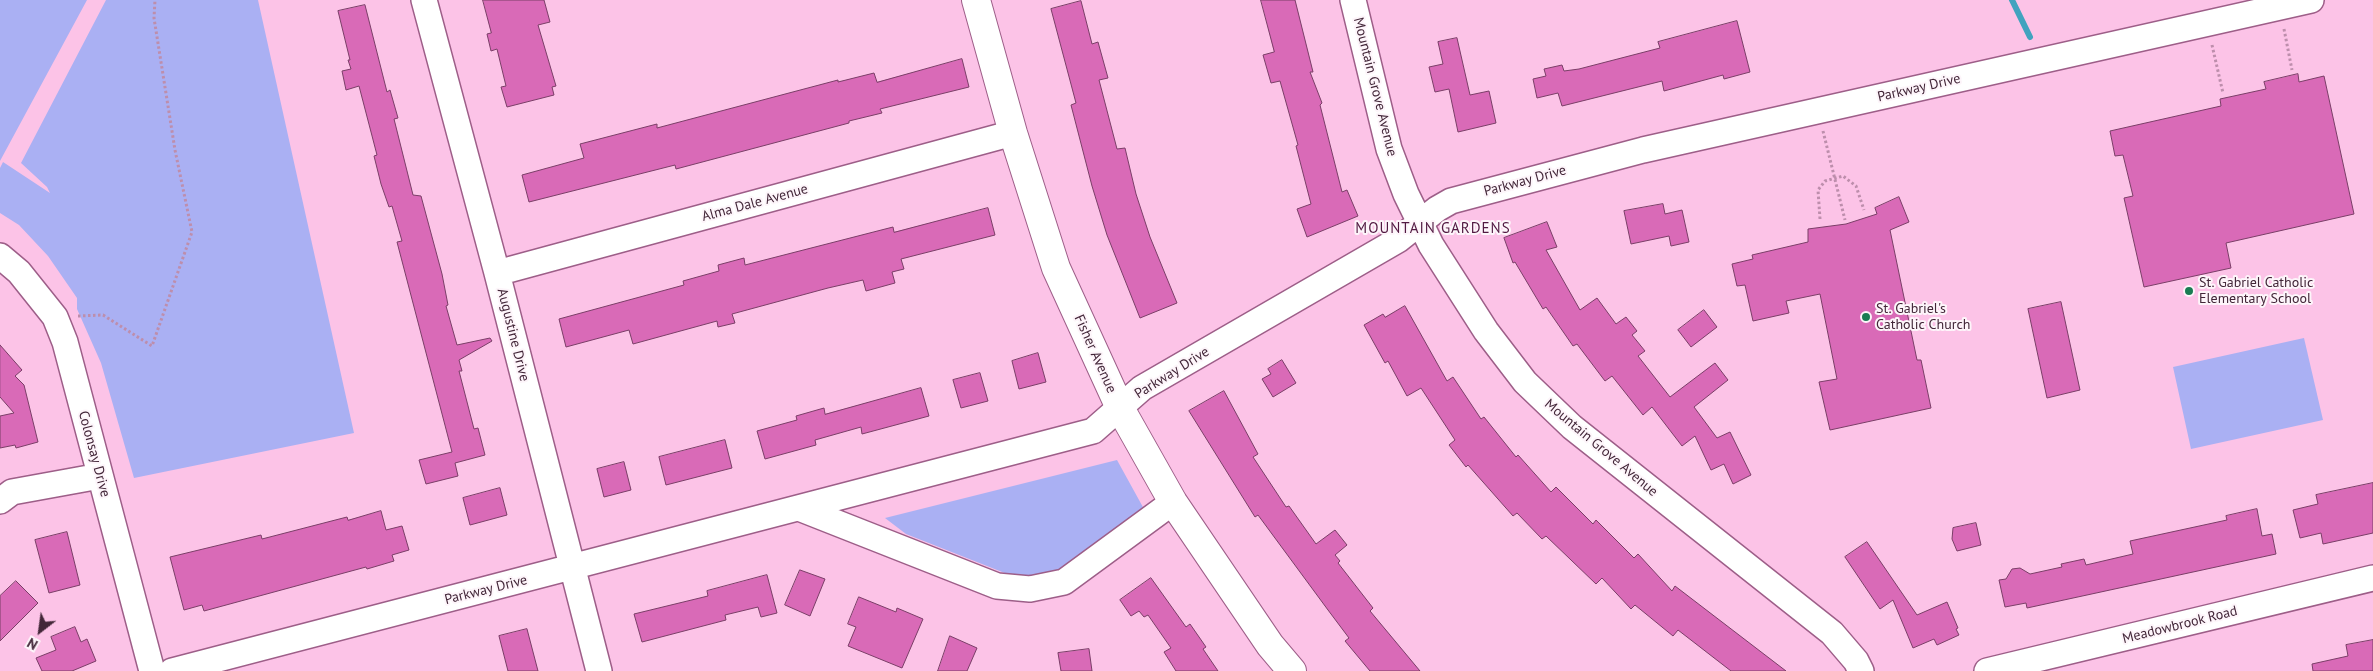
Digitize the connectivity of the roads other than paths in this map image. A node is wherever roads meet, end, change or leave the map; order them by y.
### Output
1 (424, 0) edge
2 (976, 0) edge
3 (1353, 0) edge
4 (2311, 0) edge
5 (1013, 133) junction
6 (1419, 223) junction
7 (0, 256) edge
8 (497, 272) junction
9 (1120, 408) junction
10 (100, 476) junction
11 (0, 501) edge
12 (1173, 502) junction
13 (799, 508) junction
14 (571, 568) junction
15 (2373, 578) edge
16 (152, 671) edge
17 (172, 671) edge
18 (599, 671) edge
19 (1292, 671) edge
20 (1861, 671) edge
21 (1987, 671) edge

1 - 8 street, Augustine Drive
2 - 5 street, Fisher Avenue
3 - 6 street, Mountain Grove Avenue
4 - 6 street, Parkway Drive
5 - 8 street, Alma Dale Avenue
5 - 9 street, Fisher Avenue
6 - 9 street, Parkway Drive
6 - 20 street, Mountain Grove Avenue
7 - 10 street, Colonsay Drive
8 - 14 street, Augustine Drive
9 - 12 street, Fisher Avenue
9 - 13 street, Parkway Drive
10 - 11 street
10 - 16 street, Colonsay Drive
12 - 13 street
12 - 19 street, Fisher Avenue
13 - 14 street, Parkway Drive
14 - 17 street, Parkway Drive
14 - 18 street, Augustine Drive
15 - 21 street, Meadowbrook Road

